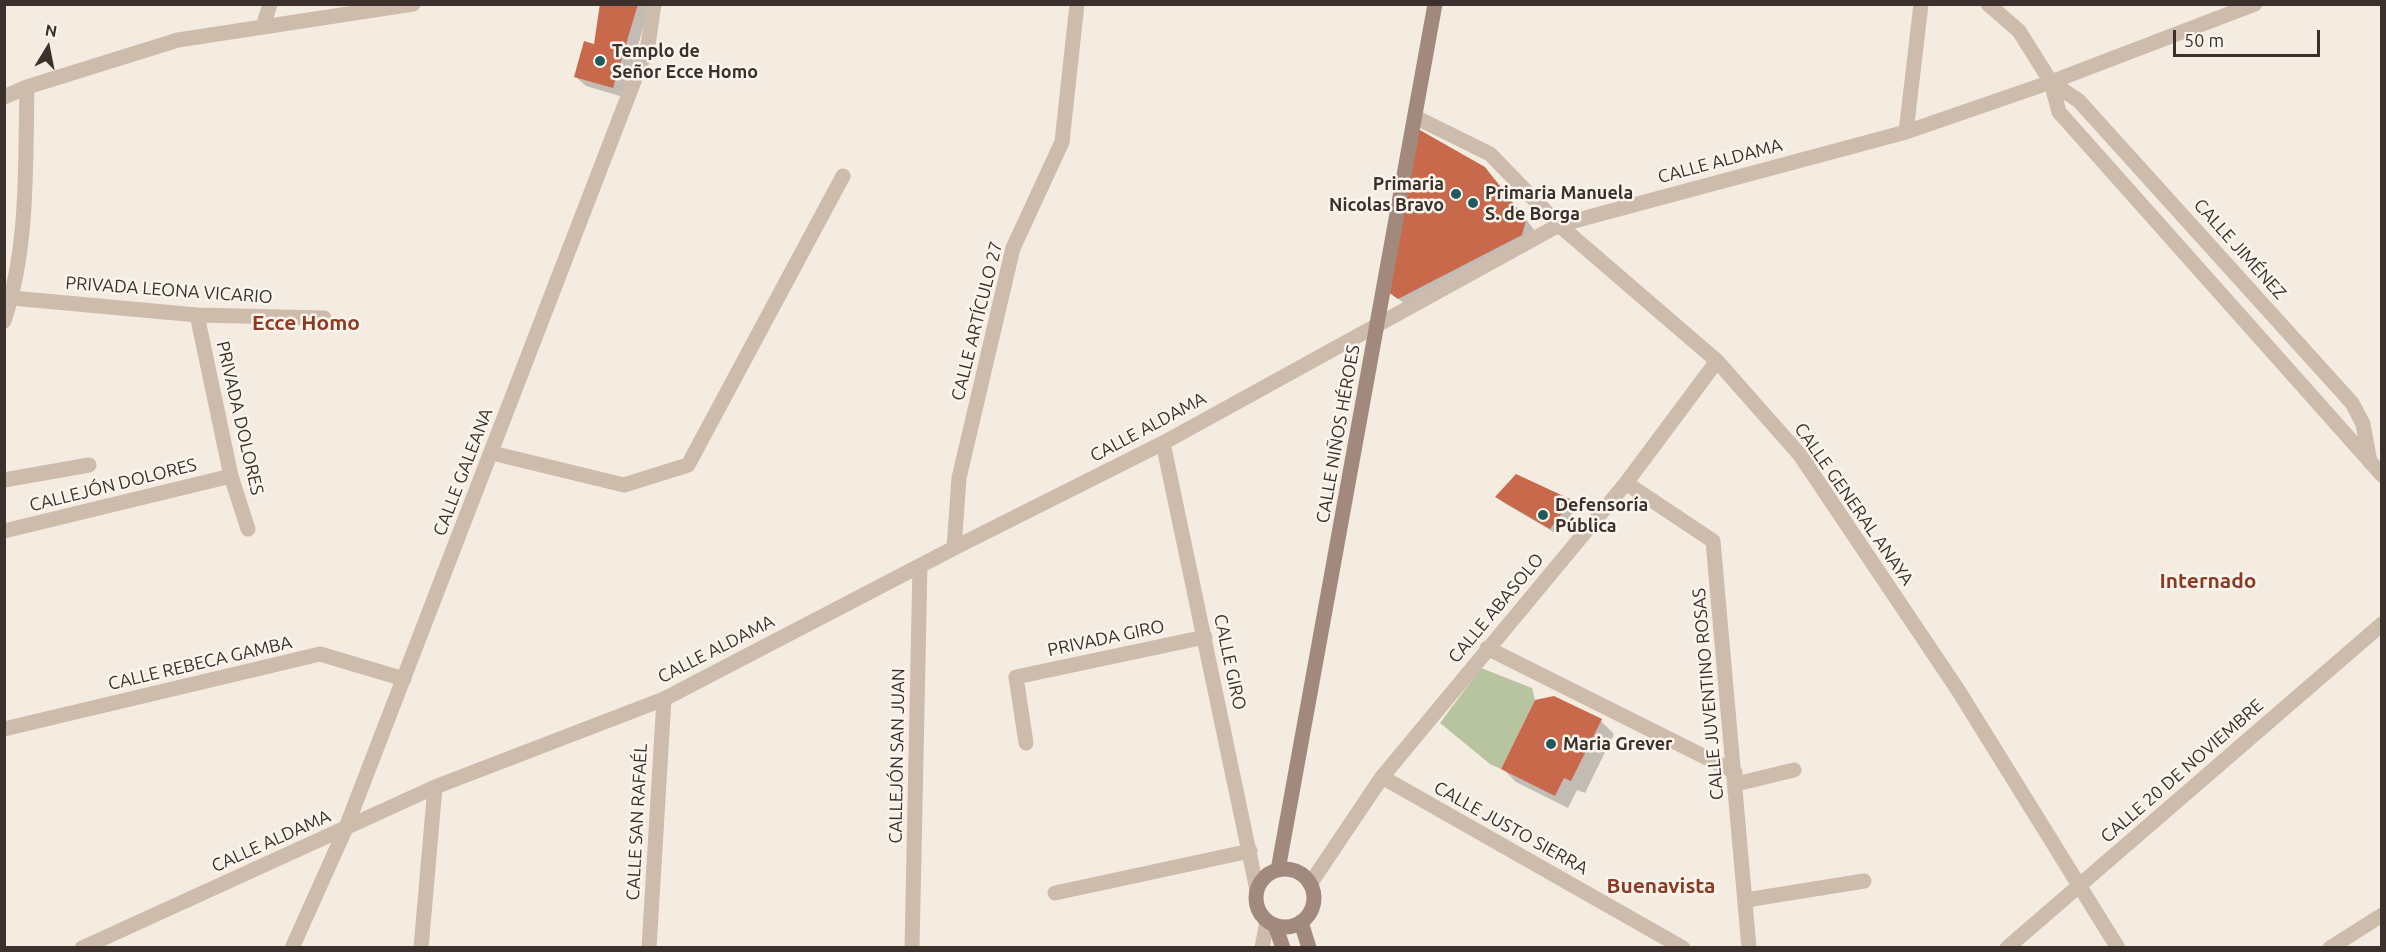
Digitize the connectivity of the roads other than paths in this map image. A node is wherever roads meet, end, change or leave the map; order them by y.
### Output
1 (270, 4) edge
2 (413, 4) edge
3 (654, 4) edge
4 (1077, 4) edge
5 (1435, 4) edge
6 (1921, 4) edge
7 (1988, 4) edge
8 (2255, 4) edge
9 (263, 27) junction
10 (2051, 82) junction
11 (27, 87) junction
12 (4, 97) edge
13 (1415, 117) junction
14 (1906, 132) junction
15 (843, 176) dead end
16 (1559, 225) junction
17 (12, 298) junction
18 (197, 315) junction
19 (324, 318) dead end
20 (4, 321) edge
21 (1378, 325) junction
22 (1717, 361) junction
23 (1163, 443) junction
24 (492, 453) junction
25 (2370, 463) junction
26 (89, 465) dead end
27 (2382, 475) edge
28 (231, 476) junction
29 (4, 480) edge
30 (1626, 483) junction
31 (248, 529) dead end
32 (4, 531) edge
33 (954, 548) junction
34 (920, 566) junction
35 (2382, 624) edge
36 (1205, 637) junction
37 (1488, 648) junction
38 (404, 679) junction
39 (664, 699) junction
40 (4, 729) edge
41 (1026, 743) dead end
42 (1794, 770) dead end
43 (1382, 777) junction
44 (1735, 778) junction
45 (435, 787) junction
46 (345, 830) junction
47 (1250, 850) junction
48 (1278, 870) junction
49 (1864, 881) dead end
50 (1310, 884) junction
51 (2079, 885) junction
52 (1257, 890) junction
53 (1055, 893) dead end
54 (1746, 900) junction
55 (2382, 915) edge
56 (1300, 922) junction
57 (1271, 923) junction
58 (82, 948) edge
59 (291, 948) edge
60 (421, 948) edge
61 (649, 948) edge
62 (912, 948) edge
63 (1262, 948) edge
64 (1283, 948) edge
65 (1309, 948) edge
66 (1683, 948) edge
67 (1749, 948) edge
68 (2007, 948) edge
69 (2118, 948) edge
70 (2330, 948) edge

1 - 9 street
2 - 9 street
3 - 24 street, CALLE GALEANA
4 - 33 street, CALLE ARTÍCULO 27
5 - 13 street, CALLE NIÑOS HÉROES
6 - 14 street
7 - 10 street, CALLE JIMÉNEZ
8 - 10 street, CALLE ALDAMA
9 - 11 street
10 - 14 street, CALLE ALDAMA
10 - 25 street, CALLE JIMÉNEZ
10 - 25 street, CALLE JIMÉNEZ
11 - 12 street
11 - 17 street
13 - 16 street, CALLE GENERAL ANAYA
13 - 21 street, CALLE NIÑOS HÉROES
14 - 16 street, CALLE ALDAMA
15 - 24 street
16 - 21 street, CALLE ALDAMA
16 - 22 street, CALLE GENERAL ANAYA
17 - 18 street, PRIVADA LEONA VICARIO
17 - 20 street
18 - 19 street, PRIVADA LEONA VICARIO
18 - 28 street, PRIVADA DOLORES
21 - 23 street, CALLE ALDAMA
21 - 48 street, CALLE NIÑOS HÉROES
22 - 30 street, CALLE ABASOLO
22 - 51 street, CALLE GENERAL ANAYA
23 - 33 street, CALLE ALDAMA
23 - 36 street, CALLE GIRO
24 - 38 street, CALLE GALEANA
25 - 27 street, CALLE JIMÉNEZ
26 - 29 street
28 - 31 street, PRIVADA DOLORES
28 - 32 street, CALLEJÓN DOLORES
30 - 37 street, CALLE ABASOLO
30 - 44 street, CALLE JUVENTINO ROSAS
33 - 34 street, CALLE ALDAMA
34 - 39 street, CALLE ALDAMA
34 - 62 street, CALLEJÓN SAN JUAN
35 - 51 street, CALLE 20 DE NOVIEMBRE
36 - 41 street, PRIVADA GIRO
36 - 47 street, CALLE GIRO
37 - 43 street, CALLE ABASOLO
37 - 44 street
38 - 40 street, CALLE REBECA GAMBA
38 - 46 street, CALLE GALEANA
39 - 45 street, CALLE ALDAMA
39 - 61 street, CALLE SAN RAFAÉL
42 - 44 street
43 - 50 street, CALLE ABASOLO
43 - 66 street, CALLE JUSTO SIERRA
44 - 54 street, CALLE JUVENTINO ROSAS
45 - 46 street, CALLE ALDAMA
45 - 60 street
46 - 58 street, CALLE ALDAMA
46 - 59 street, CALLE GALEANA
47 - 52 street, CALLE GIRO
47 - 53 street
48 - 50 street
48 - 52 street
49 - 54 street
50 - 56 street
51 - 68 street, CALLE 20 DE NOVIEMBRE
51 - 69 street, CALLE GENERAL ANAYA
52 - 57 street
54 - 67 street, CALLE JUVENTINO ROSAS
55 - 70 street
56 - 57 street
56 - 65 street
57 - 63 street
57 - 64 street

